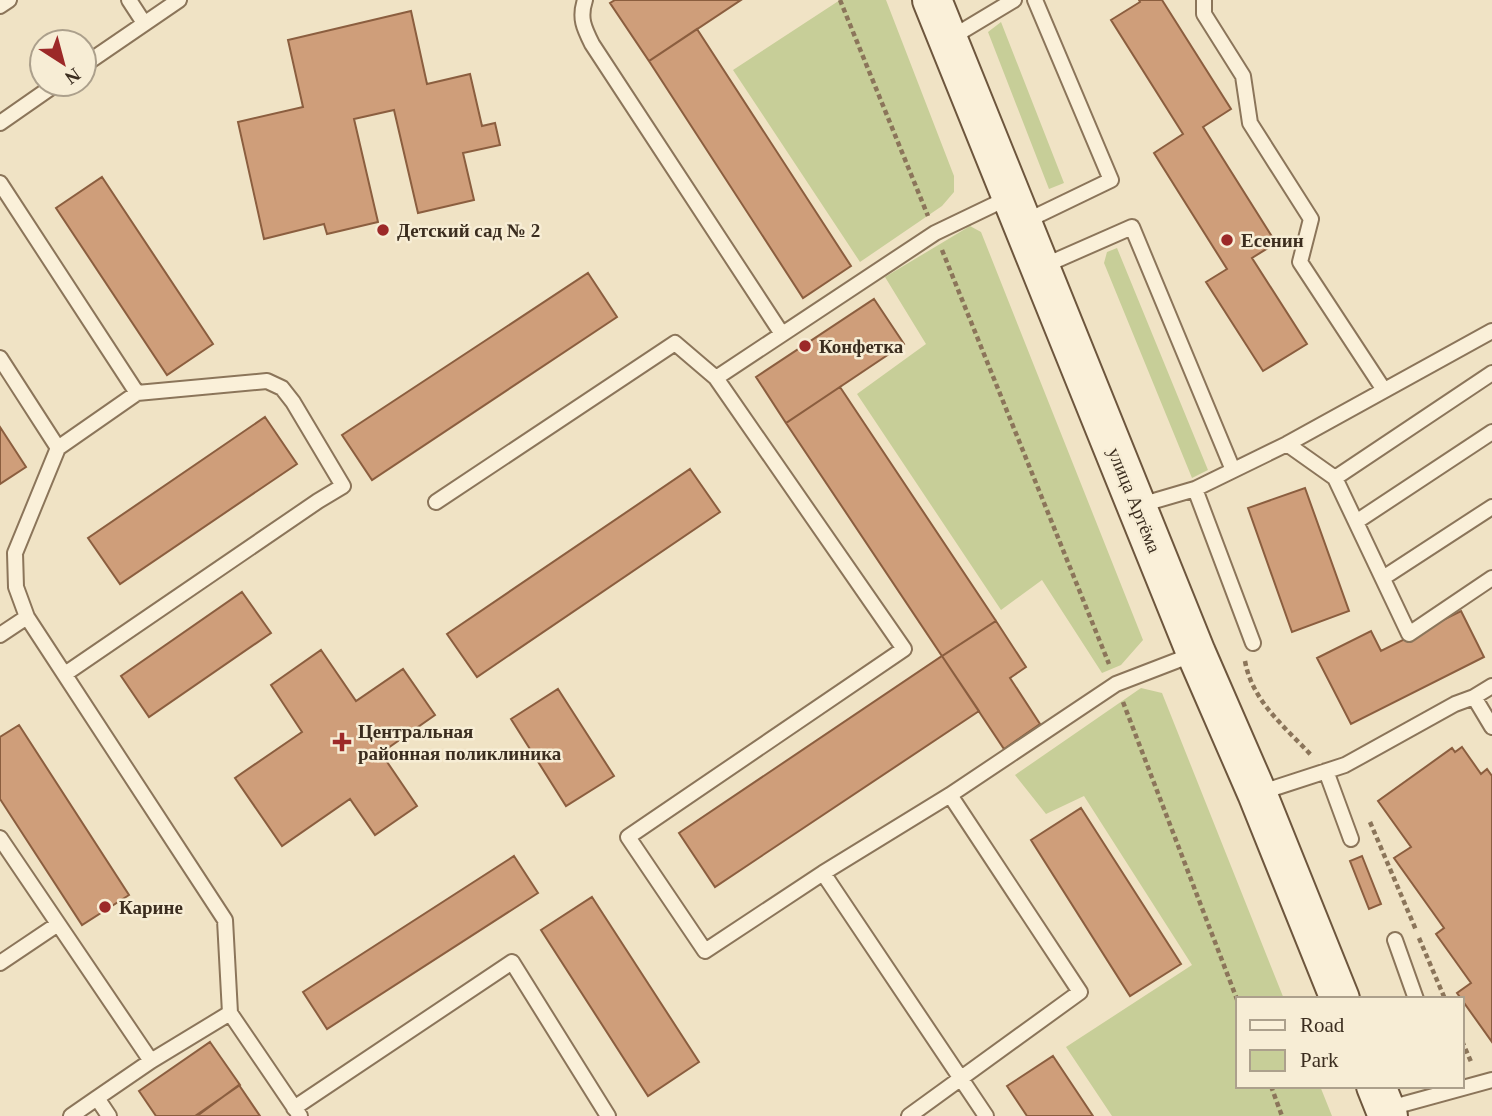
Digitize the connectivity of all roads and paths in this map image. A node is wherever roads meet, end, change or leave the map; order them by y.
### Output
1 (9, 0) edge
2 (129, 0) edge
3 (179, 0) edge
4 (585, 0) edge
5 (840, 0) edge
6 (932, 0) edge
7 (1014, 0) edge
8 (1035, 0) edge
9 (1204, 0) edge
10 (0, 6) edge
11 (144, 23) junction
12 (947, 40) junction
13 (98, 55) edge
14 (36, 98) edge
15 (0, 123) edge
16 (0, 183) edge
17 (1017, 210) junction
18 (935, 233) junction
19 (1041, 267) junction
20 (1492, 331) edge
21 (782, 334) junction
22 (0, 358) edge
23 (1492, 373) edge
24 (716, 378) junction
25 (1384, 390) junction
26 (137, 393) junction
27 (1492, 432) edge
28 (1287, 444) junction
29 (58, 449) junction
30 (1233, 470) junction
31 (1335, 478) junction
32 (1195, 489) junction
33 (436, 502) dead end
34 (1137, 506) junction
35 (1492, 508) edge
36 (1356, 522) junction
37 (1492, 578) edge
38 (1383, 579) junction
39 (27, 617) junction
40 (0, 635) edge
41 (1253, 643) joint
42 (1196, 653) junction
43 (65, 674) junction
44 (1116, 684) junction
45 (1492, 686) edge
46 (1474, 697) junction
47 (1492, 727) edge
48 (1326, 771) junction
49 (1257, 793) junction
50 (950, 795) junction
51 (1367, 815) dead end
52 (0, 838) edge
53 (1351, 839) dead end
54 (823, 873) junction
55 (58, 924) junction
56 (1395, 940) dead end
57 (0, 963) edge
58 (1236, 997) edge
59 (1339, 997) edge
60 (1415, 997) edge
61 (1444, 997) edge
62 (230, 1013) junction
63 (150, 1061) junction
64 (961, 1078) junction
65 (1492, 1080) edge
66 (1464, 1085) edge
67 (1272, 1088) edge
68 (1435, 1091) edge
69 (97, 1098) junction
70 (1383, 1104) edge
71 (297, 1112) edge
72 (71, 1116) edge
73 (109, 1116) edge
74 (608, 1116) edge
75 (909, 1116) edge
76 (986, 1116) edge
77 (1282, 1116) edge

1 - 10 lane
2 - 11 lane
3 - 11 lane
4 - 21 lane
5 - 18 path
6 - 12 main road, улица Артёма
7 - 12 lane
8 - 17 lane
9 - 25 lane
11 - 13 lane
12 - 17 main road, улица Артёма
14 - 15 lane
16 - 26 lane
17 - 18 lane
17 - 19 main road, улица Артёма
18 - 21 lane
18 - 44 path
19 - 30 lane
19 - 34 main road, улица Артёма
20 - 25 lane
21 - 24 lane
22 - 29 lane
23 - 31 lane
24 - 33 lane
24 - 54 lane
25 - 28 lane
26 - 29 lane
26 - 43 lane
27 - 36 lane
28 - 30 lane
28 - 31 lane
29 - 39 lane
30 - 32 lane
31 - 36 lane
32 - 34 lane
32 - 41 lane
34 - 42 main road, улица Артёма
35 - 38 lane
36 - 38 lane
37 - 38 lane
39 - 40 lane
39 - 43 lane
41 - 48 path
42 - 44 lane
42 - 49 main road, улица Артёма
43 - 62 lane
44 - 50 lane
44 - 58 path
45 - 46 lane
46 - 47 lane
46 - 48 lane
48 - 49 lane
48 - 53 lane
49 - 59 main road, улица Артёма
50 - 54 lane
50 - 64 lane
51 - 61 path
52 - 55 lane
54 - 64 lane
55 - 57 lane
55 - 63 lane
56 - 60 lane
62 - 63 lane
62 - 71 lane
63 - 69 lane
64 - 75 lane
64 - 76 lane
65 - 66 lane
67 - 77 path
68 - 70 lane
69 - 72 lane
69 - 73 lane
71 - 74 lane

